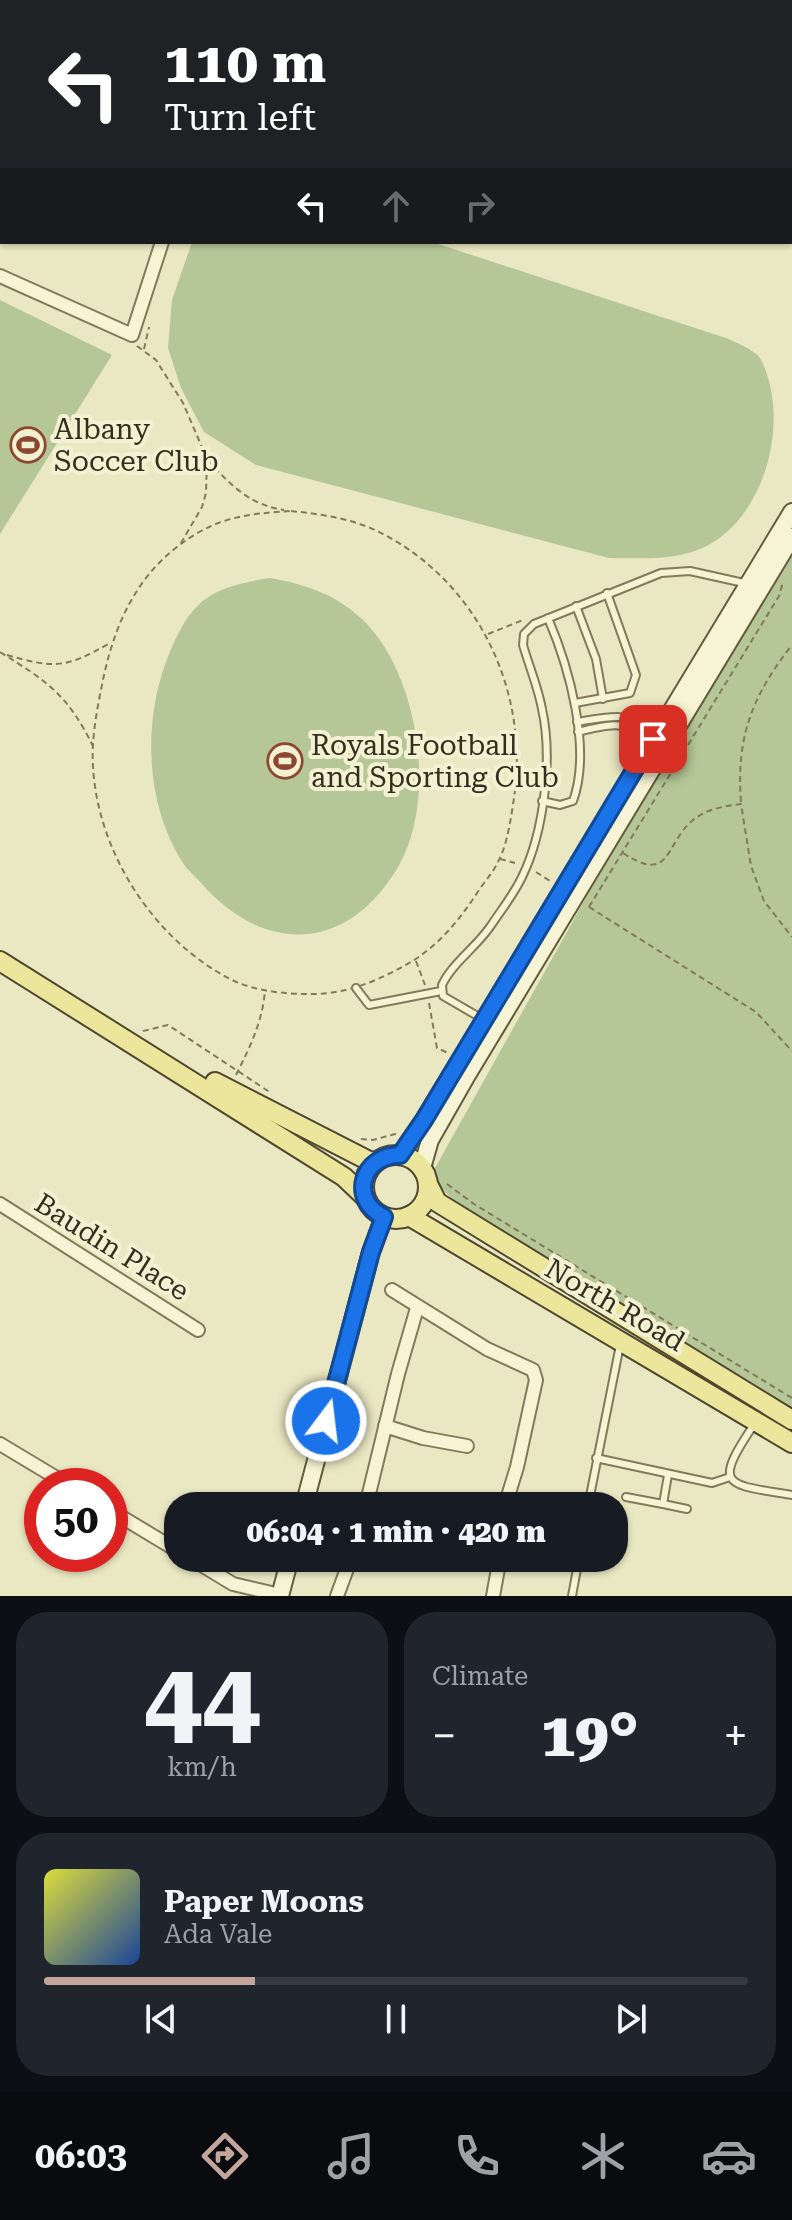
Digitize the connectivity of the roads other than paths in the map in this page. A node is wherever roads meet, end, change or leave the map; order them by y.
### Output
1 (161, 244) edge
2 (0, 276) edge
3 (792, 512) edge
4 (792, 537) edge
5 (748, 585) junction
6 (607, 593) junction
7 (576, 606) junction
8 (548, 618) junction
9 (603, 699) junction
10 (575, 703) junction
11 (577, 722) junction
12 (578, 732) junction
13 (662, 739) junction
14 (542, 801) junction
15 (568, 893) junction
16 (0, 961) edge
17 (356, 988) road end
18 (441, 991) junction
19 (490, 1023) junction
20 (168, 1064) junction
21 (400, 1155) junction
22 (373, 1163) junction
23 (425, 1176) junction
24 (364, 1196) junction
25 (0, 1204) edge
26 (409, 1216) junction
27 (384, 1217) junction
28 (392, 1290) dead end
29 (417, 1308) junction
30 (198, 1330) dead end
31 (621, 1341) junction
32 (757, 1420) junction
33 (792, 1420) edge
34 (385, 1426) junction
35 (792, 1443) edge
36 (0, 1444) edge
37 (467, 1446) dead end
38 (596, 1458) junction
39 (40, 1468) edge
40 (668, 1475) junction
41 (730, 1477) junction
42 (308, 1492) edge
43 (369, 1492) edge
44 (509, 1492) edge
45 (590, 1492) edge
46 (792, 1495) edge
47 (628, 1497) edge
48 (663, 1504) junction
49 (687, 1509) dead end
50 (128, 1521) edge
51 (164, 1543) edge
52 (213, 1572) edge
53 (286, 1572) edge
54 (346, 1572) edge
55 (497, 1572) edge
56 (576, 1572) edge
57 (280, 1596) edge
58 (337, 1596) edge
59 (493, 1596) edge
60 (572, 1596) edge

1 - 2 street
3 - 5 main road
4 - 13 main road
5 - 6 lane
5 - 13 main road
6 - 7 lane
6 - 9 lane
7 - 8 lane
7 - 9 lane
8 - 10 lane
8 - 14 lane
9 - 10 lane
10 - 11 lane
11 - 12 lane
11 - 13 lane
12 - 13 lane
12 - 14 lane
13 - 15 main road
13 - 15 main road
14 - 18 lane
15 - 19 main road
16 - 20 main road
17 - 18 lane
18 - 19 lane
19 - 21 main road
19 - 23 main road
20 - 22 main road
20 - 24 main road
21 - 22 main road
21 - 23 main road
22 - 24 main road
23 - 26 main road
23 - 33 main road, North Road
24 - 27 main road
25 - 30 street, Baudin Place
26 - 27 main road
26 - 31 main road, North Road
27 - 42 main road
28 - 29 street
29 - 34 street
29 - 44 street
31 - 32 main road, North Road
31 - 38 lane
32 - 35 main road, North Road
32 - 41 lane
34 - 37 street
34 - 43 street
36 - 39 street
38 - 40 lane
38 - 45 lane
40 - 41 lane
40 - 48 lane
41 - 46 lane
47 - 48 lane
48 - 49 lane
50 - 51 street
52 - 57 street
53 - 57 main road
54 - 58 street
55 - 59 street
56 - 60 lane

